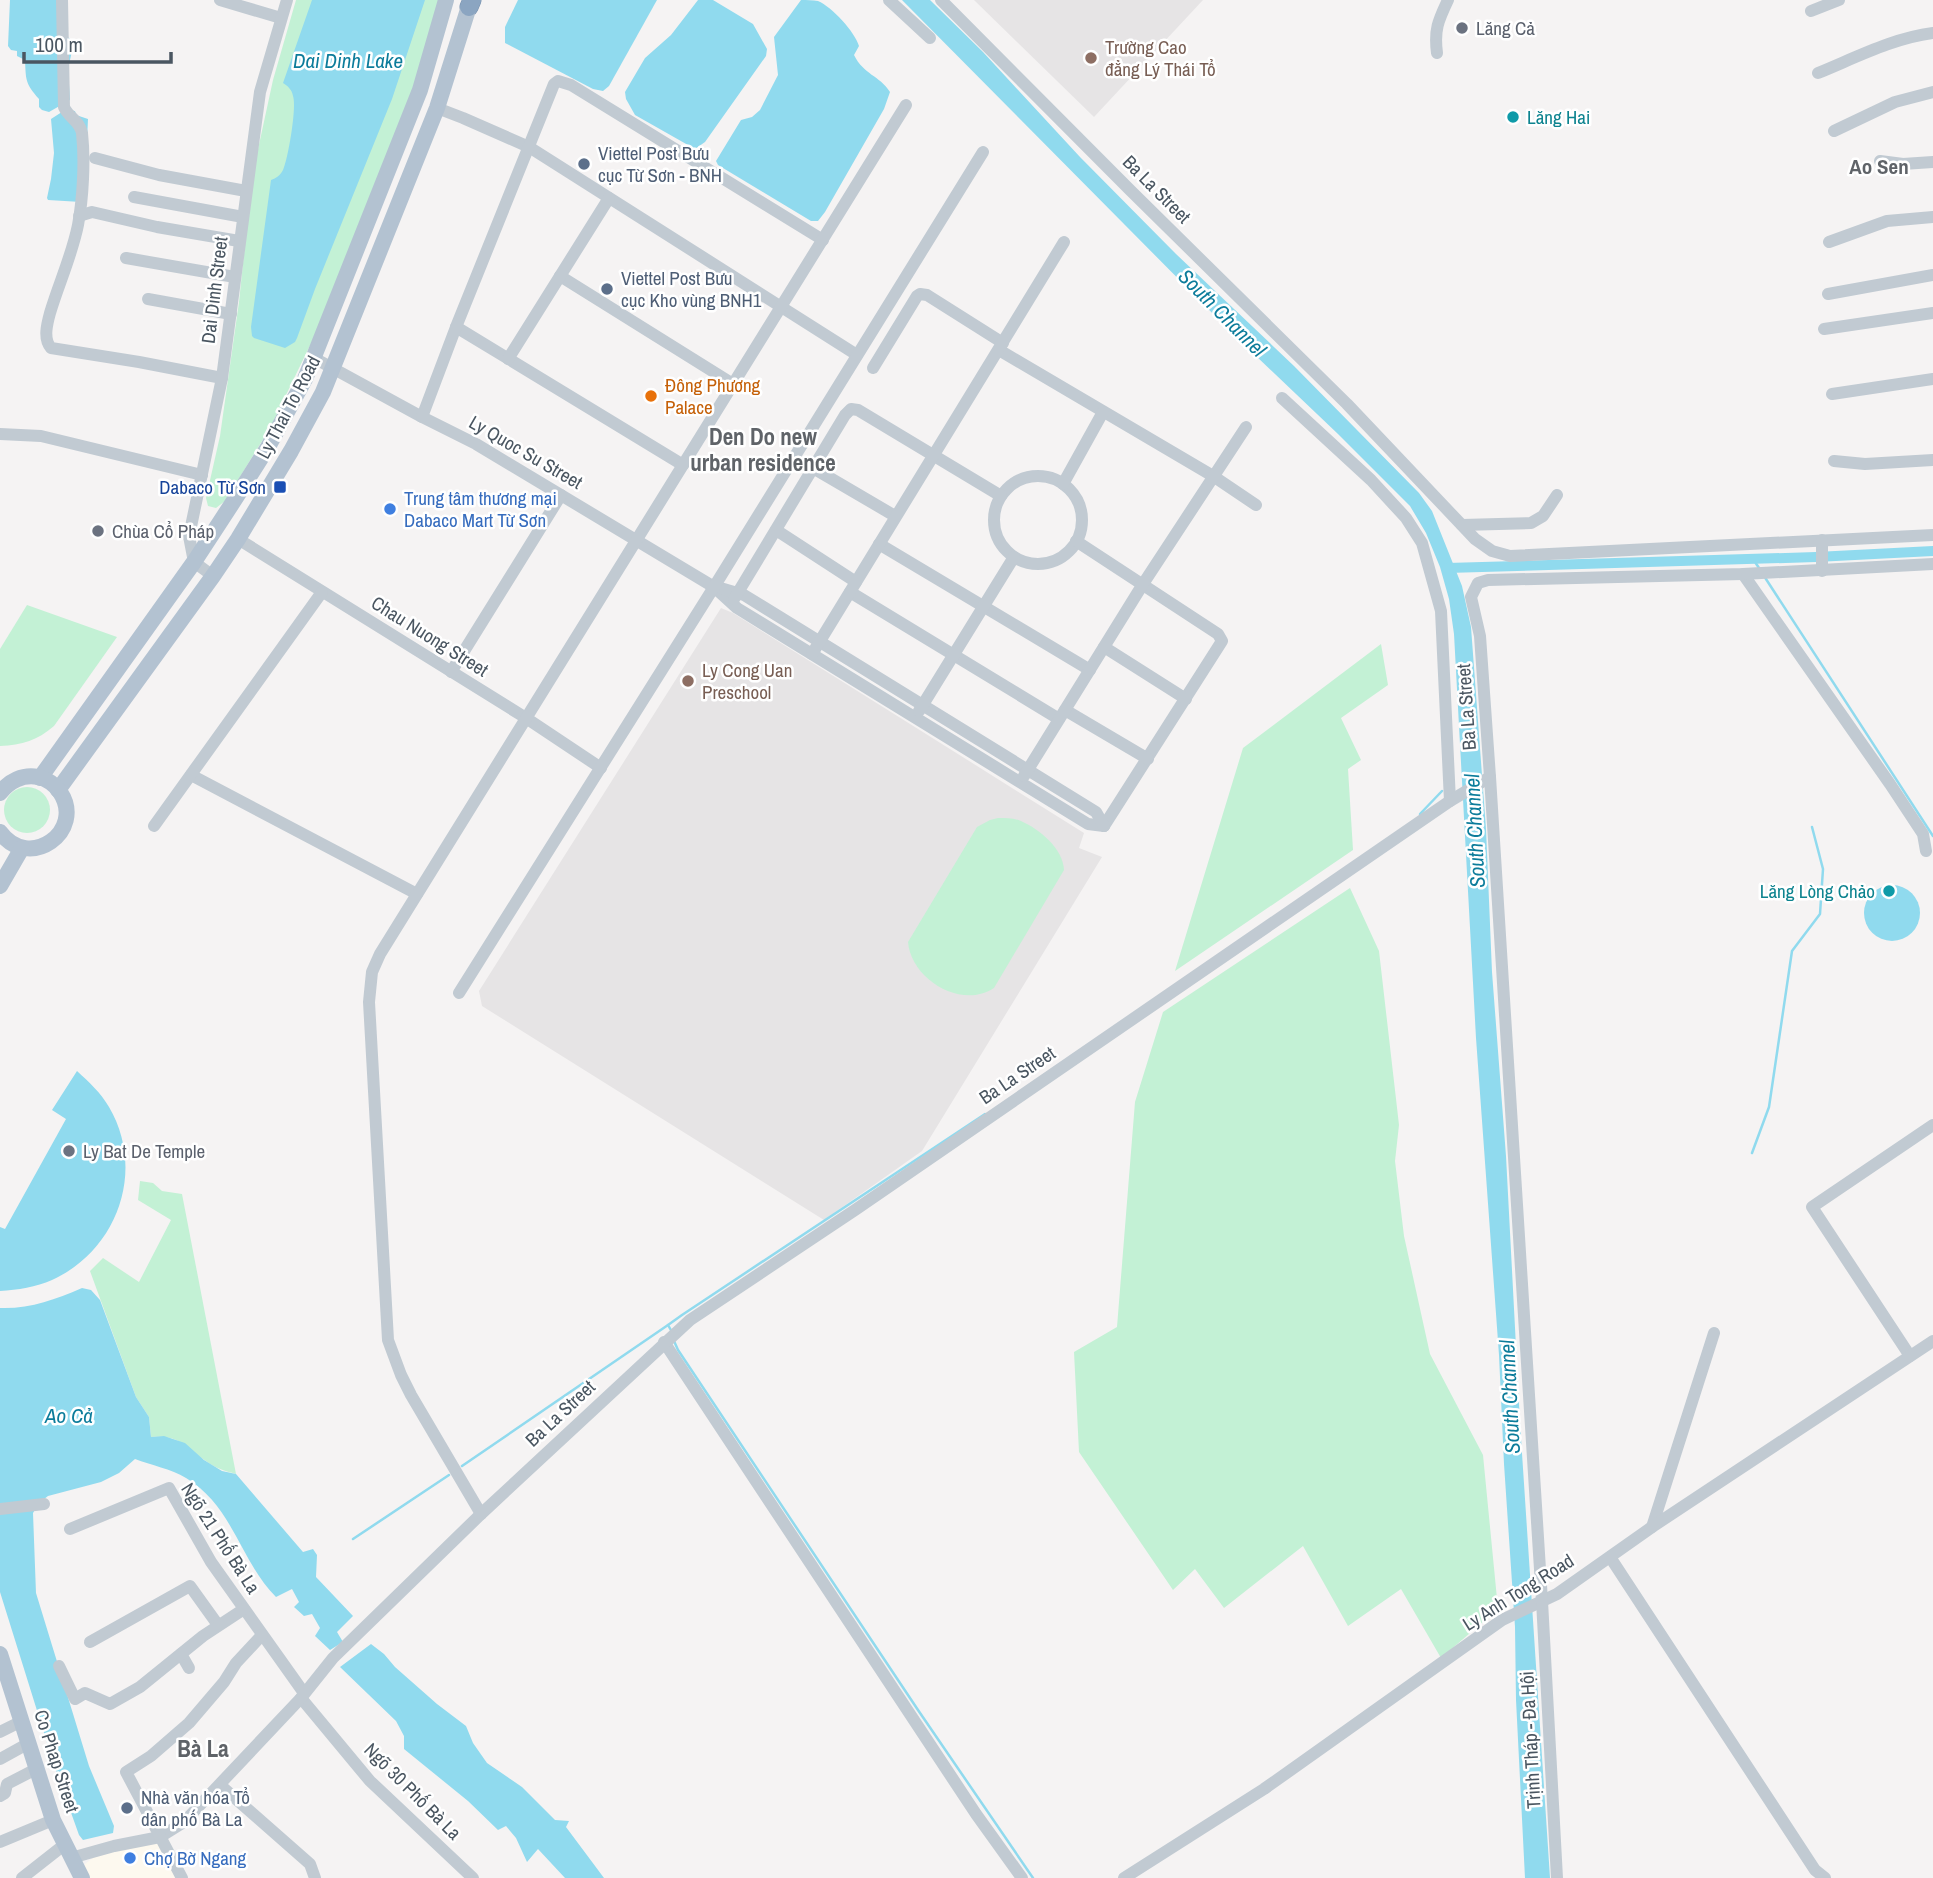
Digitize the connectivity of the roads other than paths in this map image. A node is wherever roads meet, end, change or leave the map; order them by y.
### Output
1 (62, 0) edge
2 (220, 0) edge
3 (287, 0) edge
4 (446, 0) edge
5 (889, 0) edge
6 (941, 0) edge
7 (1448, 0) edge
8 (1839, 0) edge
9 (471, 2) edge
10 (1811, 11) dead end
11 (281, 18) junction
12 (1933, 33) edge
13 (930, 38) dead end
14 (1437, 53) dead end
15 (1818, 73) dead end
16 (1933, 92) edge
17 (906, 105) dead end
18 (437, 108) junction
19 (1834, 131) dead end
20 (529, 147) junction
21 (983, 152) dead end
22 (95, 158) dead end
23 (1880, 161) dead end
24 (1933, 162) edge
25 (246, 191) junction
26 (134, 197) dead end
27 (609, 198) junction
28 (79, 216) junction
29 (243, 217) junction
30 (1933, 217) edge
31 (823, 240) junction
32 (239, 241) junction
33 (1064, 242) dead end
34 (1829, 242) dead end
35 (126, 258) dead end
36 (1933, 275) edge
37 (560, 276) junction
38 (235, 277) junction
39 (1828, 294) dead end
40 (148, 299) dead end
41 (782, 306) junction
42 (231, 313) junction
43 (1933, 313) edge
44 (456, 327) junction
45 (1824, 329) dead end
46 (1001, 347) junction
47 (857, 355) junction
48 (314, 358) junction
49 (508, 359) junction
50 (334, 368) junction
51 (873, 368) dead end
52 (222, 378) junction
53 (1933, 379) edge
54 (733, 384) junction
55 (1832, 394) dead end
56 (1282, 398) dead end
57 (1103, 412) junction
58 (422, 417) junction
59 (1246, 426) dead end
60 (0, 434) edge
61 (932, 455) junction
62 (1933, 460) edge
63 (1834, 461) dead end
64 (683, 465) junction
65 (813, 468) junction
66 (202, 475) junction
67 (1213, 476) junction
68 (1063, 484) junction
69 (561, 495) junction
70 (1557, 495) dead end
71 (1001, 496) junction
72 (1256, 505) dead end
73 (895, 516) junction
74 (1462, 525) junction
75 (775, 530) junction
76 (1933, 535) edge
77 (238, 539) junction
78 (636, 540) junction
79 (1822, 540) junction
80 (1076, 541) junction
81 (879, 544) junction
82 (1014, 556) junction
83 (194, 562) junction
84 (1933, 564) edge
85 (1822, 571) junction
86 (1748, 573) junction
87 (213, 576) junction
88 (1143, 584) junction
89 (714, 587) junction
90 (853, 587) junction
91 (322, 592) junction
92 (735, 598) junction
93 (984, 606) junction
94 (820, 642) junction
95 (1104, 647) junction
96 (812, 654) junction
97 (954, 655) junction
98 (1090, 670) junction
99 (451, 672) junction
100 (1186, 699) junction
101 (922, 705) junction
102 (1062, 715) junction
103 (915, 717) junction
104 (526, 719) junction
105 (1148, 759) junction
106 (601, 768) junction
107 (1028, 770) junction
108 (191, 775) junction
109 (1490, 777) junction
110 (40, 778) junction
111 (1020, 782) junction
112 (3, 784) edge
113 (58, 790) junction
114 (1451, 801) junction
115 (154, 826) dead end
116 (1104, 826) junction
117 (0, 834) edge
118 (22, 848) junction
119 (1926, 851) dead end
120 (0, 886) edge
121 (417, 894) junction
122 (459, 993) dead end
123 (1933, 1125) edge
124 (1714, 1333) dead end
125 (1933, 1341) edge
126 (664, 1342) junction
127 (1910, 1356) junction
128 (44, 1504) dead end
129 (0, 1509) edge
130 (481, 1514) junction
131 (1652, 1527) junction
132 (71, 1529) dead end
133 (1610, 1557) junction
134 (1540, 1602) junction
135 (244, 1609) junction
136 (218, 1625) junction
137 (262, 1635) junction
138 (90, 1642) dead end
139 (0, 1654) edge
140 (181, 1654) junction
141 (59, 1665) dead end
142 (189, 1668) dead end
143 (303, 1695) junction
144 (22, 1721) junction
145 (0, 1731) edge
146 (29, 1743) junction
147 (0, 1759) edge
148 (36, 1769) junction
149 (220, 1785) junction
150 (0, 1796) edge
151 (53, 1820) junction
152 (160, 1838) junction
153 (0, 1842) edge
154 (67, 1852) junction
155 (22, 1878) edge
156 (82, 1878) edge
157 (182, 1878) edge
158 (315, 1878) edge
159 (473, 1878) edge
160 (1021, 1878) edge
161 (1124, 1878) edge
162 (1557, 1878) edge
163 (1825, 1878) edge

1 - 28 street
2 - 11 street
3 - 11 street, Dai Dinh Street
4 - 48 main road, Ly Thai To Road
5 - 13 street
6 - 74 street, Ba La Street
7 - 14 street
8 - 10 street
9 - 18 main road, Ly Thai To Road
11 - 25 street, Dai Dinh Street
12 - 15 street
16 - 19 street
17 - 31 street
18 - 20 street
18 - 50 main road, Ly Thai To Road
20 - 27 street
20 - 31 street
20 - 44 street
21 - 47 street
22 - 25 street
23 - 24 street
25 - 29 street, Dai Dinh Street
26 - 29 street
27 - 37 street
27 - 41 street
28 - 32 street
28 - 52 street
29 - 32 street, Dai Dinh Street
30 - 34 street
31 - 41 street
32 - 38 street, Dai Dinh Street
33 - 46 street
35 - 38 street
36 - 39 street
37 - 49 street
37 - 54 street
38 - 42 street, Dai Dinh Street
40 - 42 street
41 - 47 street
41 - 54 street
42 - 52 street, Dai Dinh Street
43 - 45 street
44 - 49 street
44 - 58 street
46 - 51 street
46 - 57 street
46 - 61 street
47 - 89 street
48 - 50 street, Ly Quoc Su Street
48 - 83 main road, Ly Thai To Road
49 - 64 street
50 - 58 street, Ly Quoc Su Street
50 - 77 main road, Ly Thai To Road
52 - 66 street, Dai Dinh Street
53 - 55 street
54 - 64 street
56 - 114 street
57 - 67 street
57 - 68 street
58 - 69 street, Ly Quoc Su Street
59 - 67 street
60 - 66 street
61 - 65 street
61 - 71 street
61 - 73 street
62 - 63 street
64 - 78 street
65 - 73 street
65 - 75 street
66 - 83 street, Dai Dinh Street
67 - 72 street
67 - 88 street
68 - 71 street
68 - 80 street
69 - 78 street, Ly Quoc Su Street
69 - 99 street
70 - 74 street
71 - 82 street
73 - 81 street
74 - 79 street, Ba La Street
75 - 90 street
75 - 92 street
76 - 79 street
77 - 87 main road, Ly Thai To Road
77 - 91 street, Chau Nuong Street
78 - 89 street, Ly Quoc Su Street
78 - 104 street
79 - 85 street
80 - 82 street
80 - 88 street
81 - 90 street
81 - 93 street
82 - 93 street
83 - 87 street
83 - 110 main road, Ly Thai To Road
84 - 85 street, Ba La Street
85 - 86 street, Ba La Street
86 - 109 street, Ba La Street
86 - 119 street
87 - 113 main road, Ly Thai To Road
88 - 95 street
88 - 100 street
89 - 92 street, Ly Quoc Su Street
89 - 106 street
90 - 94 street
90 - 97 street
91 - 99 street, Chau Nuong Street
91 - 108 street
92 - 94 street
92 - 96 street
93 - 97 street
93 - 98 street
94 - 96 street
94 - 101 street
95 - 98 street
95 - 100 street
96 - 103 street
97 - 101 street
97 - 102 street
98 - 102 street
99 - 104 street, Chau Nuong Street
100 - 105 street
101 - 103 street
101 - 107 street
102 - 105 street
102 - 107 street
103 - 111 street
104 - 106 street, Chau Nuong Street
104 - 121 street
105 - 116 street
106 - 122 street
107 - 111 street
107 - 116 street
108 - 115 street
108 - 121 street
109 - 114 street, Ba La Street
109 - 134 street, Trịnh Tháp - Đa Hội
110 - 112 main road
110 - 113 main road
111 - 116 street
113 - 118 main road
114 - 126 street, Ba La Street
117 - 118 main road
118 - 120 main road
121 - 130 street
123 - 127 street
124 - 131 street
125 - 127 street, Ly Anh Tong Road
126 - 130 street, Ba La Street
126 - 160 street
127 - 131 street, Ly Anh Tong Road
128 - 129 street
130 - 143 street, Ba La Street
131 - 133 street, Ly Anh Tong Road
132 - 135 street, Ngõ 21 Phố Bà La
133 - 134 street, Ly Anh Tong Road
133 - 163 street
134 - 161 street, Ly Anh Tong Road
134 - 162 street, Trịnh Tháp - Đa Hội
135 - 136 street
135 - 137 street, Ngõ 21 Phố Bà La
136 - 138 street
136 - 140 street
137 - 143 street, Ngõ 21 Phố Bà La
137 - 152 street
139 - 144 main road, Co Phap Street
140 - 141 street
140 - 142 street
143 - 149 street, Ba La Street
143 - 159 street, Ngõ 30 Phố Bà La
144 - 145 street
144 - 146 main road, Co Phap Street
146 - 147 street
146 - 148 main road, Co Phap Street
148 - 150 street
148 - 151 main road, Co Phap Street
149 - 152 street, Ba La Street
149 - 158 street
151 - 153 street
151 - 154 main road, Co Phap Street
152 - 154 street, Ba La Street
152 - 157 street
154 - 155 street
154 - 156 main road, Co Phap Street

